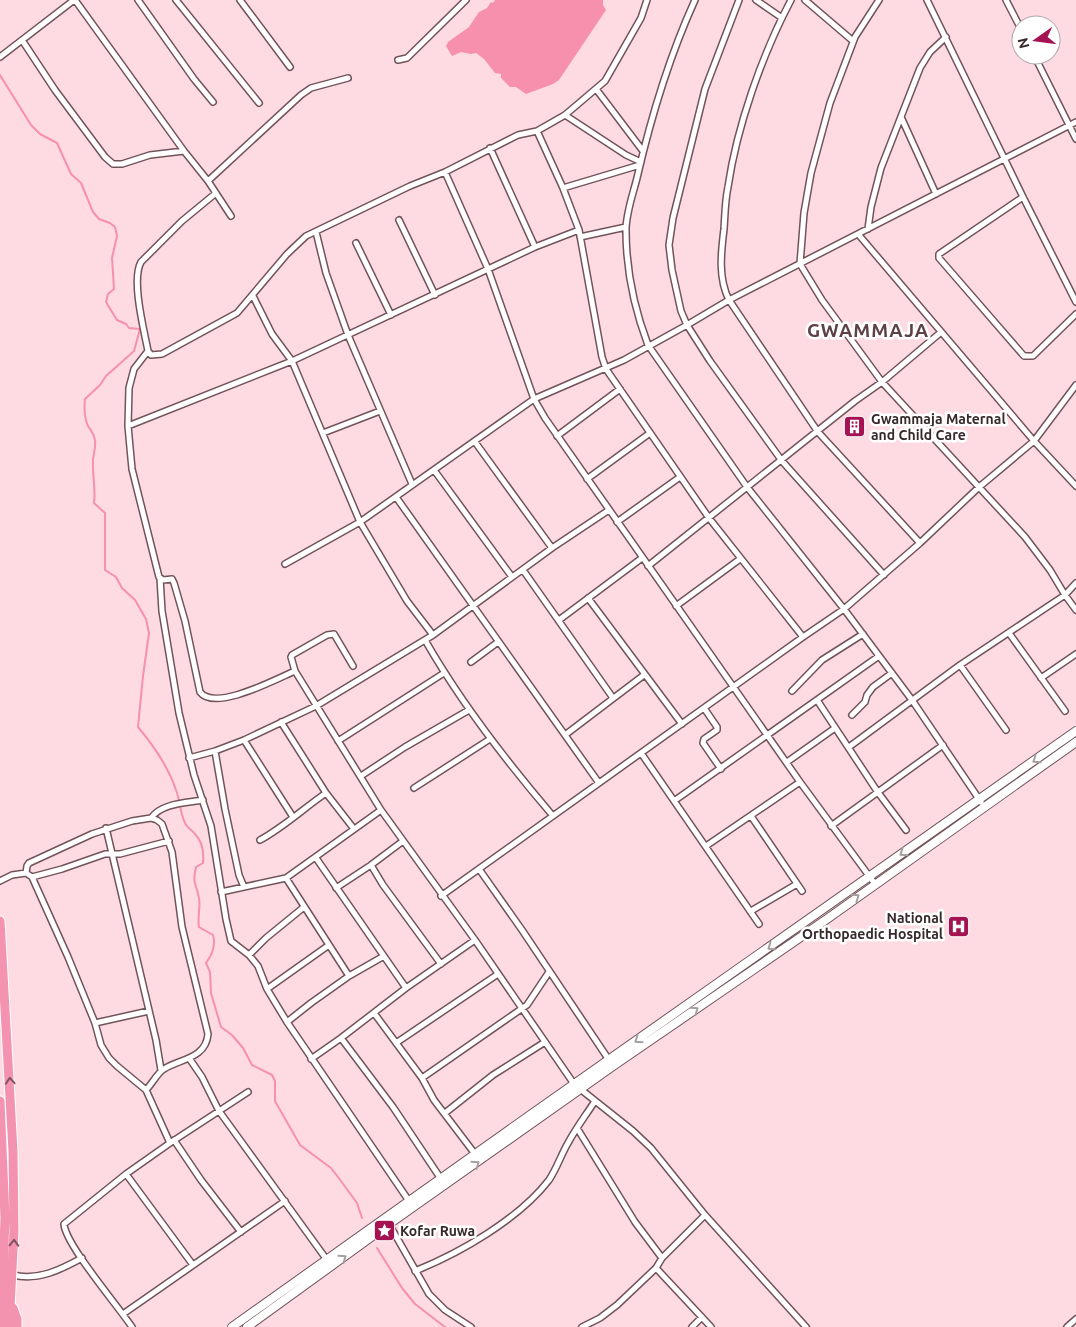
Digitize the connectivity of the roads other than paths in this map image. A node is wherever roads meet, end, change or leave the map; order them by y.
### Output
1 (74, 0) edge
2 (138, 0) edge
3 (176, 0) edge
4 (240, 0) edge
5 (466, 0) edge
6 (647, 0) edge
7 (695, 0) edge
8 (739, 0) edge
9 (756, 0) edge
10 (791, 0) edge
11 (805, 0) edge
12 (878, 0) edge
13 (927, 0) edge
14 (1006, 0) edge
15 (1014, 15) edge
16 (782, 18) junction
17 (946, 37) junction
18 (22, 40) junction
19 (853, 41) junction
20 (0, 57) edge
21 (398, 60) dead end
22 (1039, 65) edge
23 (290, 68) dead end
24 (348, 78) dead end
25 (596, 89) junction
26 (213, 102) dead end
27 (259, 102) dead end
28 (565, 115) junction
29 (901, 117) junction
30 (1076, 122) edge
31 (1069, 125) junction
32 (537, 132) junction
33 (1076, 139) edge
34 (490, 148) junction
35 (184, 151) junction
36 (643, 151) junction
37 (1004, 159) junction
38 (641, 163) junction
39 (445, 172) junction
40 (208, 181) junction
41 (563, 188) junction
42 (216, 193) junction
43 (936, 194) junction
44 (1022, 196) junction
45 (232, 216) dead end
46 (399, 220) dead end
47 (626, 227) junction
48 (868, 229) junction
49 (579, 230) junction
50 (316, 232) junction
51 (858, 234) junction
52 (580, 237) junction
53 (356, 243) dead end
54 (535, 247) junction
55 (800, 264) junction
56 (488, 269) junction
57 (435, 295) junction
58 (253, 296) junction
59 (729, 300) junction
60 (1076, 302) edge
61 (1076, 314) edge
62 (391, 316) junction
63 (687, 325) junction
64 (940, 333) junction
65 (348, 335) junction
66 (648, 345) junction
67 (148, 351) junction
68 (292, 361) junction
69 (606, 369) junction
70 (882, 382) junction
71 (1076, 385) edge
72 (620, 389) junction
73 (534, 399) junction
74 (380, 411) junction
75 (128, 426) junction
76 (818, 432) junction
77 (323, 433) junction
78 (650, 433) junction
79 (557, 436) junction
80 (1034, 441) junction
81 (475, 442) junction
82 (782, 461) junction
83 (434, 470) junction
84 (680, 477) junction
85 (587, 479) junction
86 (412, 484) junction
87 (1076, 486) edge
88 (747, 487) junction
89 (978, 488) junction
90 (396, 497) junction
91 (608, 510) junction
92 (709, 518) junction
93 (360, 522) junction
94 (617, 522) junction
95 (920, 543) junction
96 (552, 548) junction
97 (642, 558) junction
98 (740, 559) junction
99 (286, 564) dead end
100 (648, 566) junction
101 (523, 570) junction
102 (884, 575) junction
103 (512, 577) junction
104 (160, 578) junction
105 (1076, 582) edge
106 (1065, 595) junction
107 (588, 598) junction
108 (676, 606) junction
109 (473, 608) junction
110 (844, 609) junction
111 (1076, 610) edge
112 (559, 620) junction
113 (1009, 632) junction
114 (863, 634) junction
115 (433, 635) junction
116 (803, 637) junction
117 (425, 640) junction
118 (498, 642) junction
119 (1076, 654) edge
120 (880, 656) junction
121 (471, 662) dead end
122 (960, 665) junction
123 (353, 666) dead end
124 (295, 671) junction
125 (444, 673) junction
126 (892, 673) junction
127 (644, 675) junction
128 (1042, 678) junction
129 (734, 687) junction
130 (792, 691) dead end
131 (613, 698) junction
132 (817, 700) junction
133 (912, 700) junction
134 (316, 706) junction
135 (704, 708) junction
136 (469, 710) junction
137 (1064, 711) dead end
138 (852, 715) dead end
139 (281, 722) junction
140 (682, 724) junction
141 (835, 728) junction
142 (1006, 730) dead end
143 (1076, 732) edge
144 (565, 735) junction
145 (768, 736) junction
146 (490, 739) junction
147 (244, 740) junction
148 (338, 741) junction
149 (1076, 742) edge
150 (943, 744) junction
151 (849, 747) junction
152 (215, 750) junction
153 (641, 753) junction
154 (190, 758) junction
155 (787, 762) junction
156 (720, 769) junction
157 (361, 776) junction
158 (800, 782) junction
159 (599, 783) junction
160 (414, 788) dead end
161 (878, 791) junction
162 (326, 794) junction
163 (979, 799) junction
164 (203, 800) junction
165 (674, 801) junction
166 (985, 806) junction
167 (381, 810) junction
168 (553, 816) junction
169 (751, 816) junction
170 (293, 817) junction
171 (151, 818) junction
172 (832, 826) junction
173 (106, 828) junction
174 (354, 828) junction
175 (906, 830) dead end
176 (260, 840) dead end
177 (169, 841) junction
178 (403, 841) junction
179 (706, 846) junction
180 (113, 854) junction
181 (316, 858) junction
182 (371, 865) junction
183 (479, 868) junction
184 (26, 873) junction
185 (870, 876) junction
186 (32, 877) junction
187 (286, 878) junction
188 (0, 882) edge
189 (797, 884) junction
190 (876, 884) junction
191 (244, 887) junction
192 (336, 888) junction
193 (802, 891) dead end
194 (221, 892) junction
195 (442, 896) junction
196 (304, 907) junction
197 (751, 911) junction
198 (0, 921) edge
199 (759, 924) dead end
200 (475, 940) junction
201 (329, 945) junction
202 (248, 955) junction
203 (384, 956) junction
204 (441, 964) junction
205 (549, 972) junction
206 (498, 974) junction
207 (349, 976) junction
208 (267, 988) junction
209 (406, 988) junction
210 (522, 1009) junction
211 (150, 1011) junction
212 (374, 1013) junction
213 (287, 1022) junction
214 (95, 1023) junction
215 (341, 1038) junction
216 (545, 1042) junction
217 (396, 1043) junction
218 (189, 1058) junction
219 (311, 1059) junction
220 (609, 1060) junction
221 (161, 1070) junction
222 (422, 1078) junction
223 (577, 1087) junction
224 (146, 1090) junction
225 (248, 1092) dead end
226 (0, 1101) edge
227 (595, 1101) junction
228 (219, 1111) junction
229 (445, 1113) junction
230 (577, 1128) junction
231 (172, 1141) junction
232 (475, 1154) junction
233 (126, 1174) junction
234 (441, 1179) junction
235 (285, 1200) junction
236 (409, 1201) junction
237 (705, 1215) junction
238 (389, 1224) junction
239 (241, 1232) junction
240 (82, 1258) junction
241 (662, 1258) junction
242 (327, 1260) junction
243 (193, 1265) junction
244 (656, 1268) junction
245 (415, 1271) junction
246 (13, 1276) junction
247 (11, 1303) junction
248 (1, 1310) edge
249 (123, 1314) junction
250 (702, 1317) junction
251 (1076, 1319) edge
252 (1, 1327) edge
253 (9, 1327) edge
254 (17, 1327) edge
255 (132, 1327) edge
256 (232, 1327) edge
257 (246, 1327) edge
258 (471, 1327) edge
259 (582, 1327) edge
260 (692, 1327) edge
261 (712, 1327) edge
262 (806, 1327) edge
263 (1067, 1327) edge

1 - 18 street
1 - 35 street
2 - 26 street
3 - 27 street
4 - 23 street
5 - 21 street
6 - 25 street
7 - 36 street
8 - 63 street
9 - 16 street
10 - 16 street
11 - 19 street
12 - 19 street
13 - 17 street
14 - 15 street
16 - 59 street
17 - 29 street
17 - 37 street
18 - 20 street
18 - 35 street
19 - 55 street
22 - 31 street
24 - 40 street
25 - 28 street
25 - 36 street
28 - 32 street
28 - 38 street
29 - 43 street
29 - 48 street
30 - 31 street
31 - 33 street
31 - 37 street
32 - 34 street
32 - 41 street
34 - 39 street
34 - 54 street
35 - 40 street
36 - 38 street
37 - 43 street
37 - 44 street
38 - 41 street
38 - 47 street
39 - 50 street
39 - 56 street
40 - 42 street
41 - 49 street
42 - 45 street
42 - 67 street
43 - 48 street
44 - 60 street
44 - 61 street
46 - 57 street
47 - 52 street
47 - 66 street
48 - 51 street
49 - 52 street
49 - 54 street
50 - 58 street
50 - 65 street
51 - 55 street
51 - 64 street
52 - 69 street
53 - 62 street
54 - 56 street
55 - 59 street
55 - 70 street
56 - 57 street
56 - 73 street
57 - 62 street
58 - 67 street
58 - 68 street
59 - 63 street
59 - 76 street
62 - 65 street
63 - 66 street
63 - 82 street
64 - 70 street
64 - 80 street
65 - 68 street
65 - 74 street
66 - 69 street
66 - 88 street
67 - 75 street
68 - 75 street
68 - 77 street
69 - 72 street
69 - 73 street
70 - 76 street
70 - 89 street
71 - 80 street
72 - 78 street
72 - 79 street
73 - 79 street
73 - 81 street
74 - 77 street
74 - 86 street
75 - 104 street
76 - 82 street
76 - 95 street
77 - 93 street
78 - 84 street
78 - 85 street
79 - 85 street
80 - 87 street
80 - 89 street
81 - 83 street
81 - 96 street
82 - 88 street
82 - 102 street
83 - 86 street
83 - 103 street
84 - 92 street
84 - 94 street
85 - 91 street
86 - 90 street
88 - 92 street
88 - 110 street
89 - 95 street
89 - 106 street
90 - 93 street
90 - 109 street
91 - 94 street
91 - 96 street
92 - 98 street
92 - 100 street
93 - 99 street
93 - 115 street
94 - 97 street
95 - 102 street
96 - 101 street
97 - 100 street
97 - 107 street
98 - 108 street
98 - 116 street
100 - 108 street
101 - 103 street
101 - 112 street
102 - 110 street
103 - 109 street
104 - 124 street
104 - 154 street
105 - 106 street
106 - 111 street
106 - 113 street
107 - 112 street
107 - 127 street
108 - 129 street
109 - 115 street
109 - 118 street
110 - 114 street
110 - 116 street
112 - 131 street
113 - 122 street
113 - 128 street
114 - 120 street
114 - 130 street
115 - 117 street
116 - 129 street
117 - 125 street
117 - 134 street
118 - 121 street
118 - 144 street
119 - 128 street
120 - 126 street
120 - 132 street
122 - 133 street
122 - 142 street
123 - 124 street
124 - 134 street
125 - 136 street
125 - 148 street
126 - 133 street
126 - 138 street
127 - 131 street
127 - 140 street
128 - 137 street
129 - 135 street
129 - 145 street
131 - 144 street
132 - 141 street
132 - 145 street
133 - 150 street
133 - 151 street
134 - 139 street
134 - 148 street
135 - 140 street
135 - 156 street
136 - 146 street
136 - 157 street
139 - 147 street
139 - 162 street
140 - 153 street
141 - 151 street
141 - 155 street
143 -> 163 main road
144 - 159 street
145 - 155 street
145 - 156 street
146 - 160 street
146 - 168 street
147 - 152 street
147 - 170 street
148 - 157 street
149 - 166 main road
150 - 161 street
150 - 163 street
151 - 161 street
152 - 154 street
152 - 191 street
153 - 159 street
153 - 165 street
154 - 164 street
155 - 158 street
156 - 165 street
157 - 167 street
158 - 169 street
158 - 172 street
159 - 168 street
161 - 172 street
161 - 175 street
162 - 170 street
162 - 174 street
163 - 166 street
163 -> 185 main road
164 - 171 street
164 - 194 street
165 - 179 street
166 - 190 main road
167 - 174 street
167 - 178 street
168 - 183 street
169 - 179 street
169 - 189 street
170 - 176 street
171 - 173 street
171 - 177 street
172 - 185 street
173 - 180 street
173 - 184 street
174 - 181 street
177 - 180 street
177 - 218 street
178 - 182 street
178 - 195 street
179 - 197 street
180 - 186 street
180 - 211 street
181 - 187 street
181 - 192 street
182 - 192 street
182 - 204 street
183 - 195 street
183 - 205 street
184 - 186 street
184 - 188 street
185 - 190 street
185 -> 220 main road
186 - 214 street
187 - 191 street
187 - 196 street
189 - 193 street
189 - 197 street
223 -> 190 main road
191 - 194 street
192 - 203 street
194 - 202 street
195 - 200 street
196 - 201 street
196 - 202 street
197 - 199 street
246 -> 198 highway
200 - 204 street
200 - 206 street
201 - 207 street
201 - 208 street
202 - 208 street
203 - 207 street
203 - 209 street
204 - 209 street
205 - 210 street
205 - 220 street
206 - 210 street
206 - 217 street
207 - 213 street
208 - 213 street
209 - 212 street
210 - 216 street
210 - 222 street
211 - 214 street
211 - 221 street
212 - 215 street
212 - 217 street
213 - 219 street
214 - 224 street
215 - 219 street
215 - 234 street
216 - 223 street
216 - 229 street
217 - 222 street
218 - 221 street
218 - 228 street
219 - 236 street
220 - 223 main road
221 - 224 street
222 - 229 street
223 - 227 street
223 - 232 main road
238 -> 223 main road
224 - 231 street
225 - 228 street
226 - 248 highway
227 - 230 street
227 - 237 street
228 - 231 street
228 - 235 street
229 - 232 street
230 - 241 street
230 - 245 street
231 - 233 street
231 - 239 street
232 - 234 main road
233 - 240 street
233 - 243 street
234 - 236 main road
235 - 239 street
235 - 242 street
236 - 242 main road
237 - 241 street
237 - 262 street
238 - 245 street
257 -> 238 main road
239 - 243 street
240 - 246 street
240 - 249 street
241 - 244 street
242 - 256 main road
243 - 249 street
244 - 250 street
244 - 259 street
245 - 258 street
246 - 247 highway
247 - 253 highway
247 - 254 highway
248 - 252 highway
249 - 255 street
250 - 260 street
250 - 261 street
251 - 263 street

